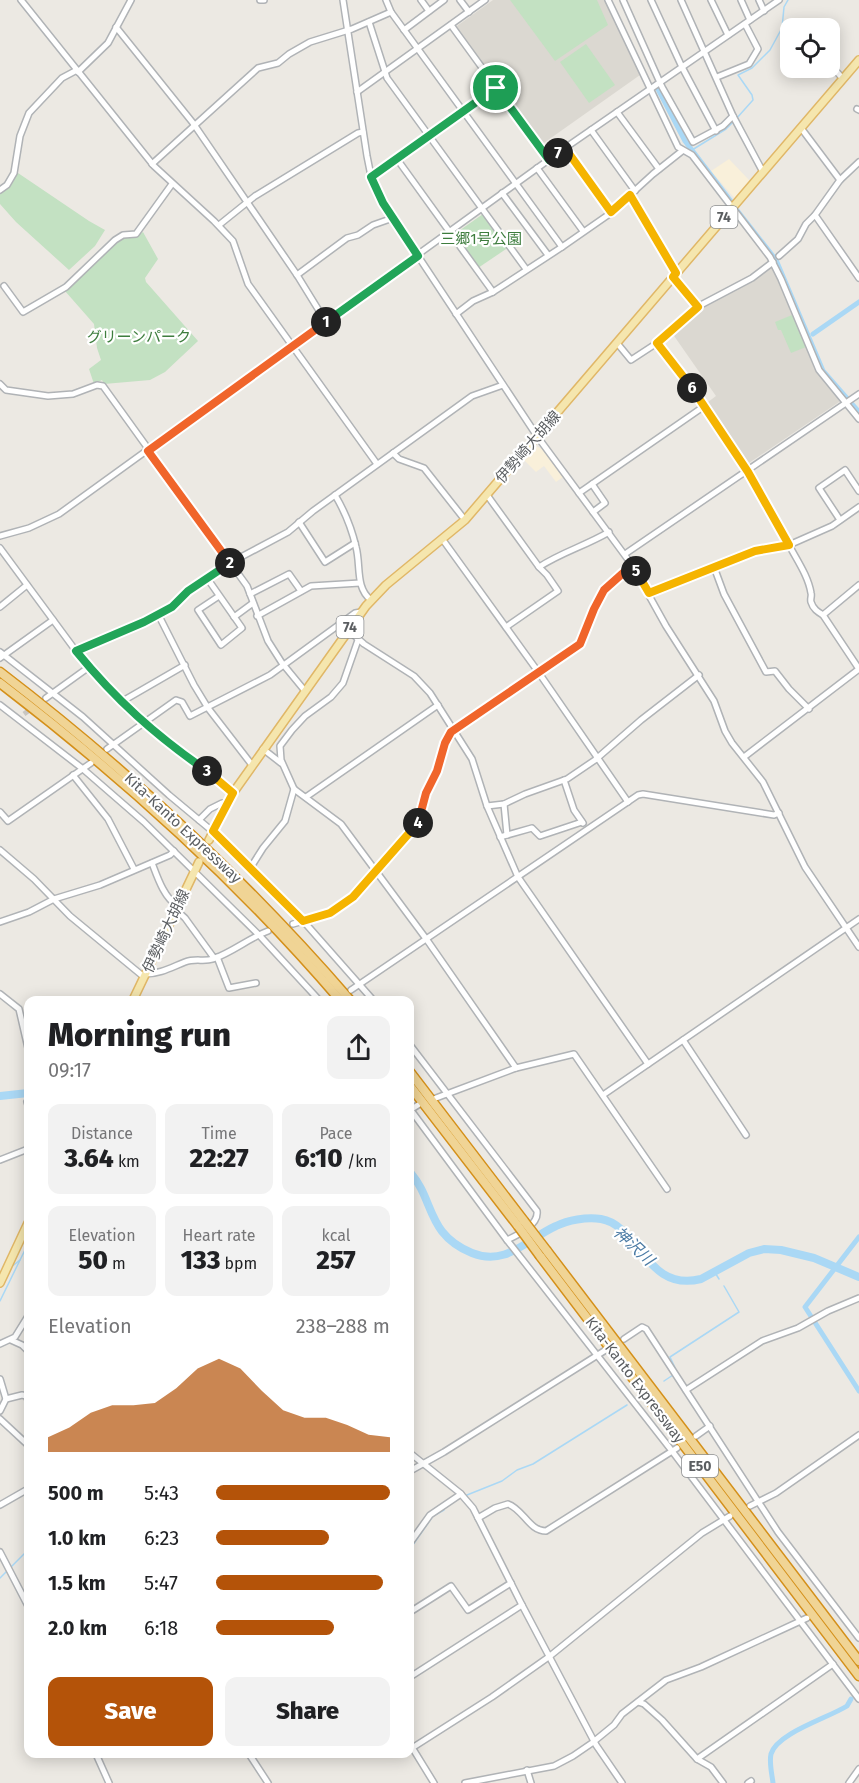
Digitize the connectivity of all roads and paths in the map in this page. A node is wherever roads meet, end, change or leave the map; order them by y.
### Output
1 (21, 0) edge
2 (131, 0) edge
3 (343, 0) edge
4 (386, 0) edge
5 (421, 0) edge
6 (444, 0) edge
7 (460, 0) edge
8 (485, 0) edge
9 (608, 0) edge
10 (622, 0) edge
11 (651, 0) edge
12 (681, 0) edge
13 (711, 0) edge
14 (741, 0) edge
15 (759, 0) edge
16 (779, 0) edge
17 (429, 11) junction
18 (764, 11) junction
19 (391, 12) junction
20 (469, 12) junction
21 (369, 21) junction
22 (748, 22) junction
23 (451, 25) junction
24 (116, 27) junction
25 (347, 29) junction
26 (404, 30) junction
27 (728, 35) junction
28 (418, 49) junction
29 (705, 51) junction
30 (859, 60) edge
31 (682, 67) junction
32 (78, 71) junction
33 (385, 73) junction
34 (840, 76) edge
35 (717, 77) junction
36 (843, 79) junction
37 (660, 83) junction
38 (496, 88) junction
39 (649, 90) junction
40 (357, 92) junction
41 (463, 111) junction
42 (617, 112) junction
43 (733, 116) junction
44 (195, 125) junction
45 (801, 128) junction
46 (591, 130) junction
47 (716, 130) junction
48 (363, 132) junction
49 (430, 136) junction
50 (565, 148) junction
51 (682, 151) junction
52 (397, 159) junction
53 (549, 160) junction
54 (859, 162) edge
55 (152, 164) junction
56 (537, 168) junction
57 (659, 170) junction
58 (763, 172) junction
59 (371, 177) junction
60 (840, 180) junction
61 (172, 184) junction
62 (516, 184) junction
63 (0, 190) edge
64 (502, 193) junction
65 (633, 193) junction
66 (248, 202) junction
67 (483, 208) junction
68 (732, 208) junction
69 (611, 212) junction
70 (815, 215) junction
71 (393, 218) junction
72 (219, 225) junction
73 (583, 231) junction
74 (450, 232) junction
75 (562, 247) junction
76 (548, 255) junction
77 (418, 256) junction
78 (779, 256) dead end
79 (773, 262) junction
80 (526, 268) junction
81 (297, 275) junction
82 (675, 275) junction
83 (859, 278) edge
84 (4, 286) dead end
85 (493, 292) junction
86 (698, 307) junction
87 (456, 314) junction
88 (326, 322) junction
89 (617, 343) junction
90 (657, 343) junction
91 (293, 346) junction
92 (0, 384) edge
93 (503, 385) junction
94 (859, 394) edge
95 (849, 400) junction
96 (703, 407) junction
97 (859, 419) edge
98 (537, 436) junction
99 (148, 451) junction
100 (393, 453) junction
101 (377, 464) junction
102 (746, 470) junction
103 (592, 484) junction
104 (859, 490) edge
105 (579, 493) junction
106 (335, 495) junction
107 (487, 495) junction
108 (859, 507) edge
109 (593, 512) junction
110 (465, 520) junction
111 (840, 520) junction
112 (299, 522) junction
113 (609, 532) junction
114 (0, 536) edge
115 (443, 540) junction
116 (355, 543) junction
117 (789, 545) junction
118 (0, 548) edge
119 (624, 554) junction
120 (230, 564) junction
121 (632, 565) junction
122 (539, 567) junction
123 (714, 567) junction
124 (207, 578) junction
125 (360, 584) junction
126 (27, 585) junction
127 (859, 585) edge
128 (300, 591) junction
129 (649, 593) junction
130 (250, 594) junction
131 (219, 596) junction
132 (371, 600) junction
133 (253, 603) junction
134 (0, 607) edge
135 (361, 612) junction
136 (158, 614) junction
137 (257, 615) junction
138 (823, 615) junction
139 (234, 617) junction
140 (53, 620) junction
141 (506, 627) junction
142 (348, 630) junction
143 (358, 640) junction
144 (76, 651) junction
145 (2, 655) edge
146 (185, 665) junction
147 (284, 666) junction
148 (89, 667) junction
149 (858, 670) edge
150 (0, 672) edge
151 (539, 673) junction
152 (699, 675) junction
153 (859, 680) edge
154 (0, 683) edge
155 (0, 688) edge
156 (305, 691) junction
157 (53, 693) junction
158 (46, 698) tunnel mouth
159 (121, 702) junction
160 (0, 705) edge
161 (438, 705) junction
162 (208, 708) junction
163 (809, 709) junction
164 (24, 714) tunnel mouth
165 (18, 719) junction
166 (47, 719) junction
167 (143, 723) junction
168 (454, 729) junction
169 (113, 745) junction
170 (107, 749) dead end
171 (264, 749) junction
172 (744, 757) junction
173 (597, 758) junction
174 (91, 762) dead end
175 (252, 765) junction
176 (284, 766) junction
177 (83, 769) junction
178 (73, 775) junction
179 (564, 780) junction
180 (294, 789) junction
181 (233, 793) junction
182 (306, 797) junction
183 (628, 802) junction
184 (226, 804) junction
185 (504, 804) junction
186 (486, 806) junction
187 (0, 812) edge
188 (779, 813) junction
189 (199, 820) junction
190 (582, 822) junction
191 (587, 830) junction
192 (213, 831) junction
193 (507, 835) junction
194 (500, 837) junction
195 (209, 840) dead end
196 (0, 850) edge
197 (174, 850) junction
198 (199, 862) dead end
199 (152, 863) junction
200 (251, 867) junction
201 (134, 869) junction
202 (194, 871) junction
203 (377, 871) junction
204 (518, 877) junction
205 (54, 899) junction
206 (176, 907) junction
207 (859, 919) edge
208 (303, 921) junction
209 (0, 922) edge
210 (293, 924) dead end
211 (846, 928) junction
212 (268, 931) dead end
213 (259, 935) junction
214 (427, 939) junction
215 (859, 947) edge
216 (216, 958) junction
217 (144, 976) junction
218 (256, 983) dead end
219 (360, 985) junction
220 (351, 990) dead end
221 (0, 994) edge
222 (135, 996) edge
223 (315, 996) edge
224 (336, 996) edge
225 (346, 996) edge
226 (370, 996) edge
227 (24, 1031) edge
228 (683, 1040) junction
229 (414, 1050) edge
230 (648, 1064) junction
231 (516, 1068) junction
232 (414, 1077) edge
233 (414, 1091) edge
234 (447, 1094) junction
235 (603, 1095) junction
236 (436, 1098) dead end
237 (418, 1105) dead end
238 (414, 1108) edge
239 (414, 1115) edge
240 (746, 1135) dead end
241 (24, 1151) edge
242 (0, 1160) edge
243 (667, 1189) dead end
244 (521, 1224) junction
245 (24, 1232) edge
246 (507, 1240) junction
247 (543, 1253) junction
248 (0, 1283) edge
249 (859, 1298) edge
250 (24, 1322) edge
251 (624, 1339) dead end
252 (11, 1340) junction
253 (0, 1344) edge
254 (24, 1346) edge
255 (604, 1351) dead end
256 (596, 1356) junction
257 (0, 1379) edge
258 (686, 1390) junction
259 (24, 1396) edge
260 (6, 1399) junction
261 (0, 1412) edge
262 (0, 1419) edge
263 (710, 1426) junction
264 (859, 1435) edge
265 (696, 1436) dead end
266 (24, 1441) edge
267 (675, 1450) junction
268 (414, 1457) edge
269 (421, 1463) junction
270 (414, 1467) edge
271 (24, 1491) edge
272 (461, 1494) junction
273 (758, 1502) junction
274 (0, 1505) edge
275 (750, 1506) dead end
276 (730, 1516) dead end
277 (478, 1518) junction
278 (724, 1520) junction
279 (414, 1538) edge
280 (0, 1552) edge
281 (511, 1583) junction
282 (24, 1598) edge
283 (522, 1605) junction
284 (834, 1606) junction
285 (414, 1609) edge
286 (827, 1609) dead end
287 (807, 1618) dead end
288 (801, 1622) junction
289 (859, 1638) edge
290 (550, 1656) junction
291 (859, 1661) edge
292 (833, 1664) junction
293 (414, 1674) edge
294 (859, 1676) edge
295 (859, 1699) edge
296 (638, 1702) junction
297 (594, 1741) junction
298 (414, 1744) edge
299 (414, 1751) edge
300 (98, 1758) edge
301 (252, 1758) edge
302 (697, 1759) junction
303 (859, 1769) edge
304 (528, 1770) junction
305 (110, 1783) edge
306 (268, 1783) edge
307 (434, 1783) edge
308 (465, 1783) edge
309 (531, 1783) edge
310 (622, 1783) edge
311 (723, 1783) edge
312 (849, 1783) edge

1 - 32 street
2 - 24 street
3 - 25 street
4 - 19 street
5 - 17 street
6 - 17 street
7 - 20 street
8 - 20 street
9 - 39 street
10 - 37 street
11 - 31 street
12 - 29 street
13 - 27 street
14 - 22 street
15 - 18 street
16 - 18 street
17 - 26 street
18 - 22 street
19 - 21 street
19 - 26 street
20 - 23 street
21 - 25 street
21 - 33 street
22 - 27 street
22 - 35 street
23 - 28 street
23 - 38 street
24 - 32 street
24 - 44 street
25 - 40 street
25 - 44 street
26 - 28 street
27 - 29 street
28 - 33 street
28 - 41 street
29 - 31 street
29 - 35 street
30 - 36 main road, 伊勢崎大胡線 / 74
31 - 37 street
31 - 47 street
32 - 55 street
32 - 63 street
33 - 40 street
33 - 49 street
34 - 36 street
35 - 43 street
36 - 45 main road, 伊勢崎大胡線 / 74
37 - 39 street
37 - 47 street
38 - 41 street
38 - 53 street
39 - 42 street
39 - 51 street
40 - 48 street
41 - 49 street
41 - 62 street
42 - 46 street
42 - 57 street
43 - 47 street
43 - 58 street
44 - 55 street
44 - 66 street
45 - 58 main road, 伊勢崎大胡線 / 74
45 - 60 street
46 - 50 street
46 - 65 street
48 - 59 street
48 - 66 street
49 - 52 street
49 - 67 street
50 - 53 street
50 - 69 street
51 - 57 street
51 - 68 street
52 - 59 street
52 - 74 street
53 - 56 street
54 - 60 street
55 - 61 street
56 - 62 street
56 - 73 street
57 - 65 street
58 - 68 main road, 伊勢崎大胡線 / 74
59 - 71 street
60 - 70 street
61 - 72 street
61 - 84 street
62 - 64 street
62 - 75 street
64 - 67 street
64 - 76 street
65 - 69 street
65 - 82 street
66 - 72 street
66 - 81 street
67 - 74 street
67 - 80 street
68 - 79 street
68 - 82 main road, 伊勢崎大胡線 / 74
69 - 73 street
70 - 78 street
70 - 83 street
71 - 77 street
71 - 81 street
72 - 91 street
73 - 75 street
74 - 77 street
74 - 85 street
75 - 76 street
76 - 80 street
77 - 87 street
77 - 88 street
79 - 86 street
79 - 95 street
80 - 85 street
81 - 88 street
82 - 86 street
82 - 89 main road, 伊勢崎大胡線 / 74
85 - 87 street
86 - 90 street
87 - 93 street
88 - 91 street
89 - 90 street
89 - 98 main road, 伊勢崎大胡線 / 74
90 - 96 street
91 - 99 street
91 - 101 street
92 - 99 street
93 - 98 street
93 - 100 street
94 - 95 street
95 - 97 street
95 - 102 street
96 - 102 street
96 - 103 street
98 - 105 street
98 - 107 main road, 伊勢崎大胡線 / 74
99 - 114 street
99 - 120 street
100 - 101 street
100 - 110 street
101 - 106 street
102 - 117 street
102 - 119 street
103 - 105 street
103 - 109 street
104 - 111 street
105 - 109 street
106 - 112 street
106 - 116 street
107 - 110 main road, 伊勢崎大胡線 / 74
107 - 122 street
108 - 111 street
109 - 113 street
110 - 115 main road, 伊勢崎大胡線 / 74
111 - 117 street
112 - 116 street
112 - 120 street
113 - 119 street
113 - 122 street
115 - 132 main road, 伊勢崎大胡線 / 74
115 - 141 street
116 - 125 street
117 - 123 street
117 - 138 street
118 - 126 street
119 - 121 street
120 - 124 street
120 - 130 street
121 - 129 street
121 - 151 street
122 - 141 street
123 - 129 street
123 - 163 street
124 - 131 street
124 - 136 street
125 - 128 street
125 - 132 street
126 - 134 street
126 - 140 street
127 - 138 street
128 - 130 street
128 - 137 street
129 - 152 street
130 - 133 street
131 - 139 street
131 - 139 street
132 - 135 main road, 伊勢崎大胡線 / 74
133 - 137 street
133 - 139 street
135 - 142 main road, 伊勢崎大胡線 / 74
135 - 147 street
136 - 144 street
136 - 146 street
137 - 147 street
138 - 149 street
140 - 144 street
140 - 145 street
141 - 151 street
142 - 143 street
142 - 156 main road, 伊勢崎大胡線 / 74
143 - 161 street
143 - 176 street
144 - 148 street
145 - 157 street
146 - 159 street
146 - 162 street
147 - 156 street
147 - 162 street
148 - 157 street
148 - 159 street
149 - 153 street
149 - 163 street
150 - 225 highway, Kita-Kanto Expressway
151 - 168 street
151 - 173 street
152 - 172 street
152 - 173 street
154 - 166 highway, Kita-Kanto Expressway
155 - 166 highway
156 - 171 main road, 伊勢崎大胡線 / 74
157 - 158 street
157 - 169 street
159 - 167 street
160 - 165 street
161 - 168 street
161 - 182 street
162 - 167 street
162 - 175 street
163 - 172 street
164 - 165 street
165 - 177 street
166 - 224 highway, Kita-Kanto Expressway
167 - 169 street
167 - 181 street
168 - 186 street
168 - 203 street
169 - 170 street
169 - 189 street
171 - 175 main road, 伊勢崎大胡線 / 74
171 - 176 street
172 - 188 street
173 - 179 street
173 - 183 street
174 - 177 street
175 - 181 main road, 伊勢崎大胡線 / 74
176 - 180 street
177 - 178 street
177 - 197 street
178 - 187 street
178 - 201 street
179 - 185 street
179 - 190 street
180 - 182 street
180 - 200 street
181 - 184 main road, 伊勢崎大胡線 / 74
182 - 203 street
183 - 188 street
183 - 191 street
184 - 189 street
184 - 192 main road, 伊勢崎大胡線 / 74
185 - 186 street
185 - 193 street
186 - 194 street
188 - 211 street
189 - 192 street
190 - 191 street
190 - 193 street
191 - 204 street
192 - 195 main road, 伊勢崎大胡線 / 74
192 - 200 street
193 - 194 street
194 - 204 street
196 - 205 street
197 - 199 street
197 - 202 street
198 - 202 main road, 伊勢崎大胡線
199 - 201 street
199 - 206 street
200 - 208 street
201 - 205 street
202 - 206 main road, 伊勢崎大胡線
202 - 213 street
203 - 208 street
203 - 214 street
204 - 214 street
204 - 230 street
205 - 209 street
205 - 217 street
206 - 216 street
206 - 217 main road, 伊勢崎大胡線
207 - 211 street
208 - 210 street
208 - 219 street
211 - 215 street
211 - 228 street
212 - 213 street
213 - 216 street
213 - 223 street
214 - 219 street
214 - 231 street
216 - 217 street
216 - 218 street
217 - 222 main road, 伊勢崎大胡線
219 - 220 street
219 - 226 street
221 - 227 street
228 - 230 street
228 - 240 street
229 - 234 street
230 - 235 street
231 - 234 street
231 - 235 street
232 - 244 highway, Kita-Kanto Expressway / E50
233 - 244 highway, Kita-Kanto Expressway / E50
234 - 236 street
234 - 246 street
235 - 243 street
237 - 238 street
239 - 246 street
241 - 242 street
244 - 247 highway, Kita-Kanto Expressway / E50, bridge
245 - 248 main road
246 - 256 street
247 - 291 highway, Kita-Kanto Expressway / E50
247 - 294 highway, Kita-Kanto Expressway / E50
249 - 258 street
250 - 252 street
251 - 258 street
252 - 253 street
252 - 254 street
255 - 256 street
256 - 267 street
256 - 269 street
257 - 260 street
258 - 263 street
259 - 260 street
260 - 261 street
262 - 266 street
263 - 265 street
263 - 273 street
264 - 273 street
267 - 277 street
267 - 278 street
268 - 269 street
269 - 270 street
269 - 272 street
271 - 274 street
272 - 277 street
272 - 279 street
273 - 275 street
273 - 284 street
276 - 278 street
277 - 281 street
278 - 288 street
278 - 290 street
280 - 282 street
281 - 283 street
281 - 285 street
283 - 290 street
283 - 293 street
284 - 286 street
284 - 289 street
287 - 288 street
288 - 292 street
288 - 296 street
290 - 297 street
290 - 298 street
292 - 295 street
292 - 302 street
296 - 297 street
296 - 302 street
297 - 304 street
297 - 310 street
299 - 307 street
300 - 305 street
301 - 306 street
302 - 311 street
303 - 312 street
304 - 308 street
304 - 309 street

